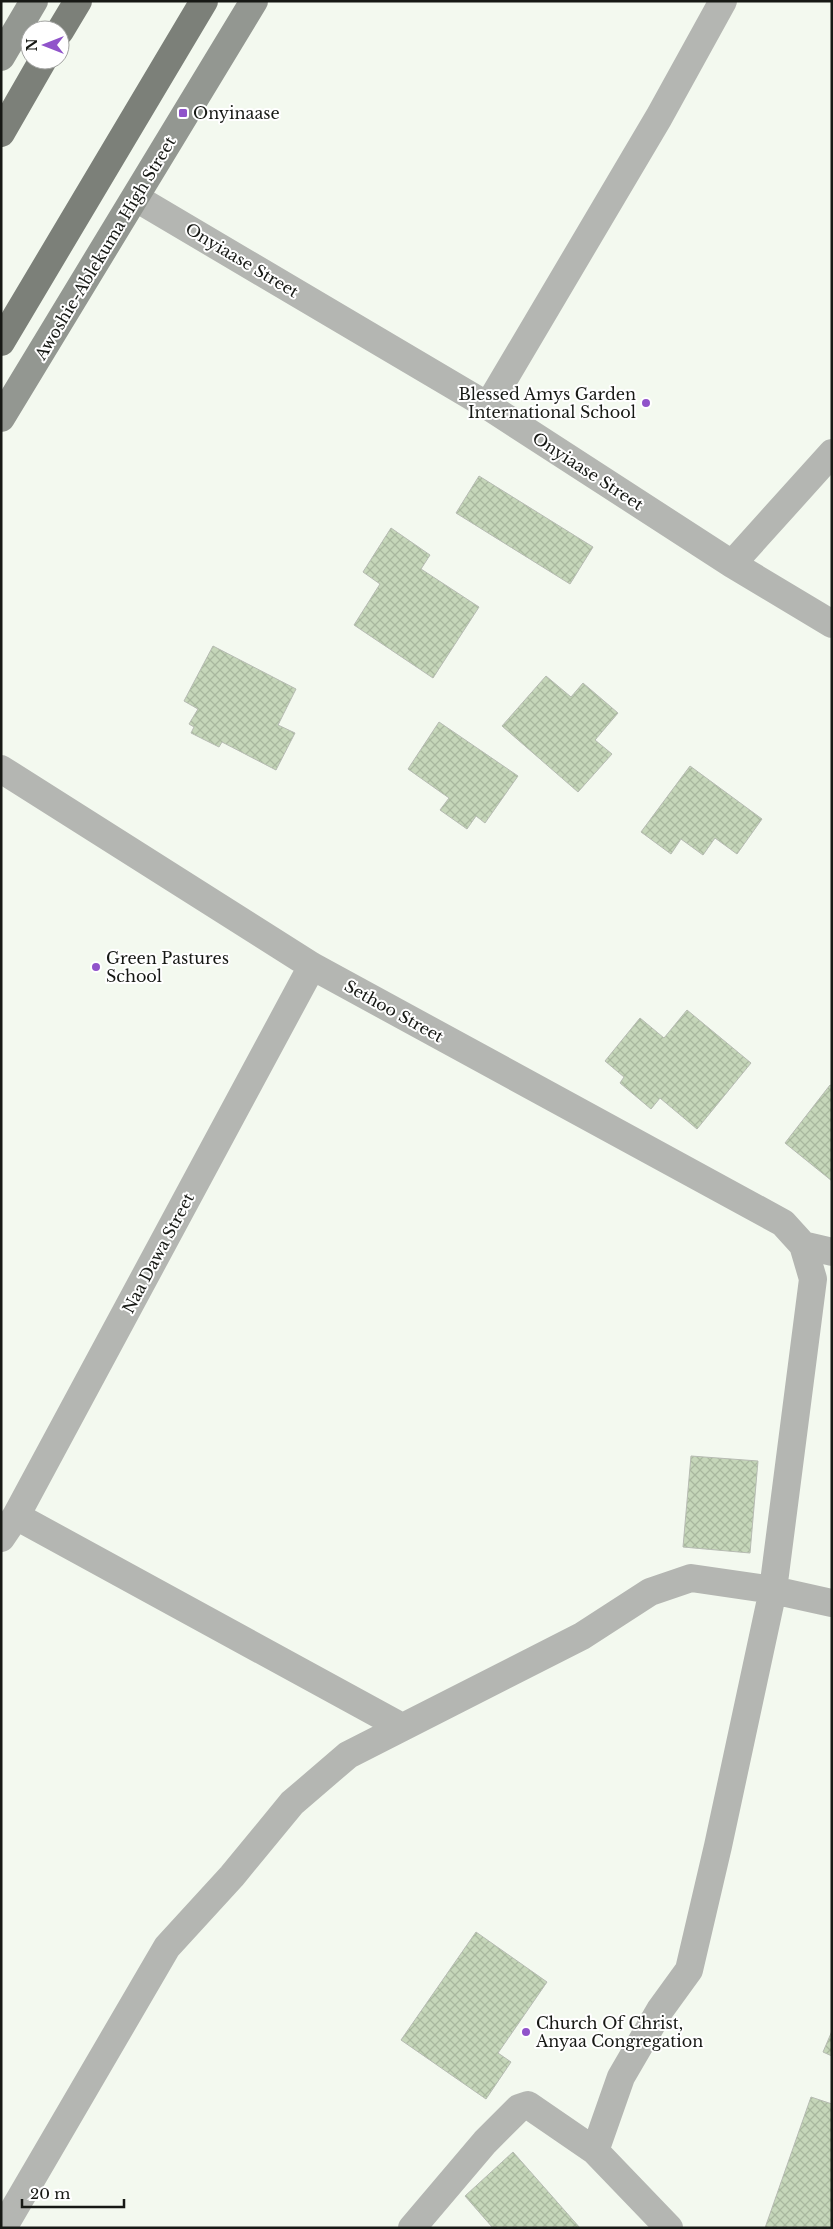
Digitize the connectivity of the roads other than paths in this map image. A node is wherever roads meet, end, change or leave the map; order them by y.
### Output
1 (34, 1) edge
2 (78, 1) edge
3 (204, 1) edge
4 (254, 1) edge
5 (723, 1) edge
6 (67, 20) edge
7 (1, 57) edge
8 (37, 70) edge
9 (1, 133) edge
10 (136, 198) junction
11 (1, 342) edge
12 (488, 406) junction
13 (1, 418) edge
14 (832, 452) edge
15 (732, 564) junction
16 (832, 624) edge
17 (1, 768) edge
18 (312, 966) junction
19 (799, 1241) junction
20 (832, 1252) edge
21 (9, 1527) edge
22 (773, 1590) junction
23 (832, 1603) edge
24 (402, 1728) junction
25 (596, 2151) junction
26 (3, 2228) edge
27 (412, 2228) edge
28 (669, 2228) edge

1 - 7 street
2 - 6 main road
3 - 11 main road
4 - 10 street, Awoshie-Ablekuma High Street
5 - 12 street
8 - 9 main road
10 - 12 street, Onyiaase Street
10 - 13 street, Awoshie-Ablekuma High Street
12 - 15 street, Onyiaase Street
14 - 15 street
15 - 16 street, Onyiaase Street
17 - 18 street, Sethoo Street
18 - 19 street, Sethoo Street
18 - 21 street, Naa Dawa Street
19 - 20 street
19 - 22 street
21 - 24 street
22 - 23 street
22 - 24 street
22 - 25 street
24 - 26 street
25 - 27 street
25 - 28 street

